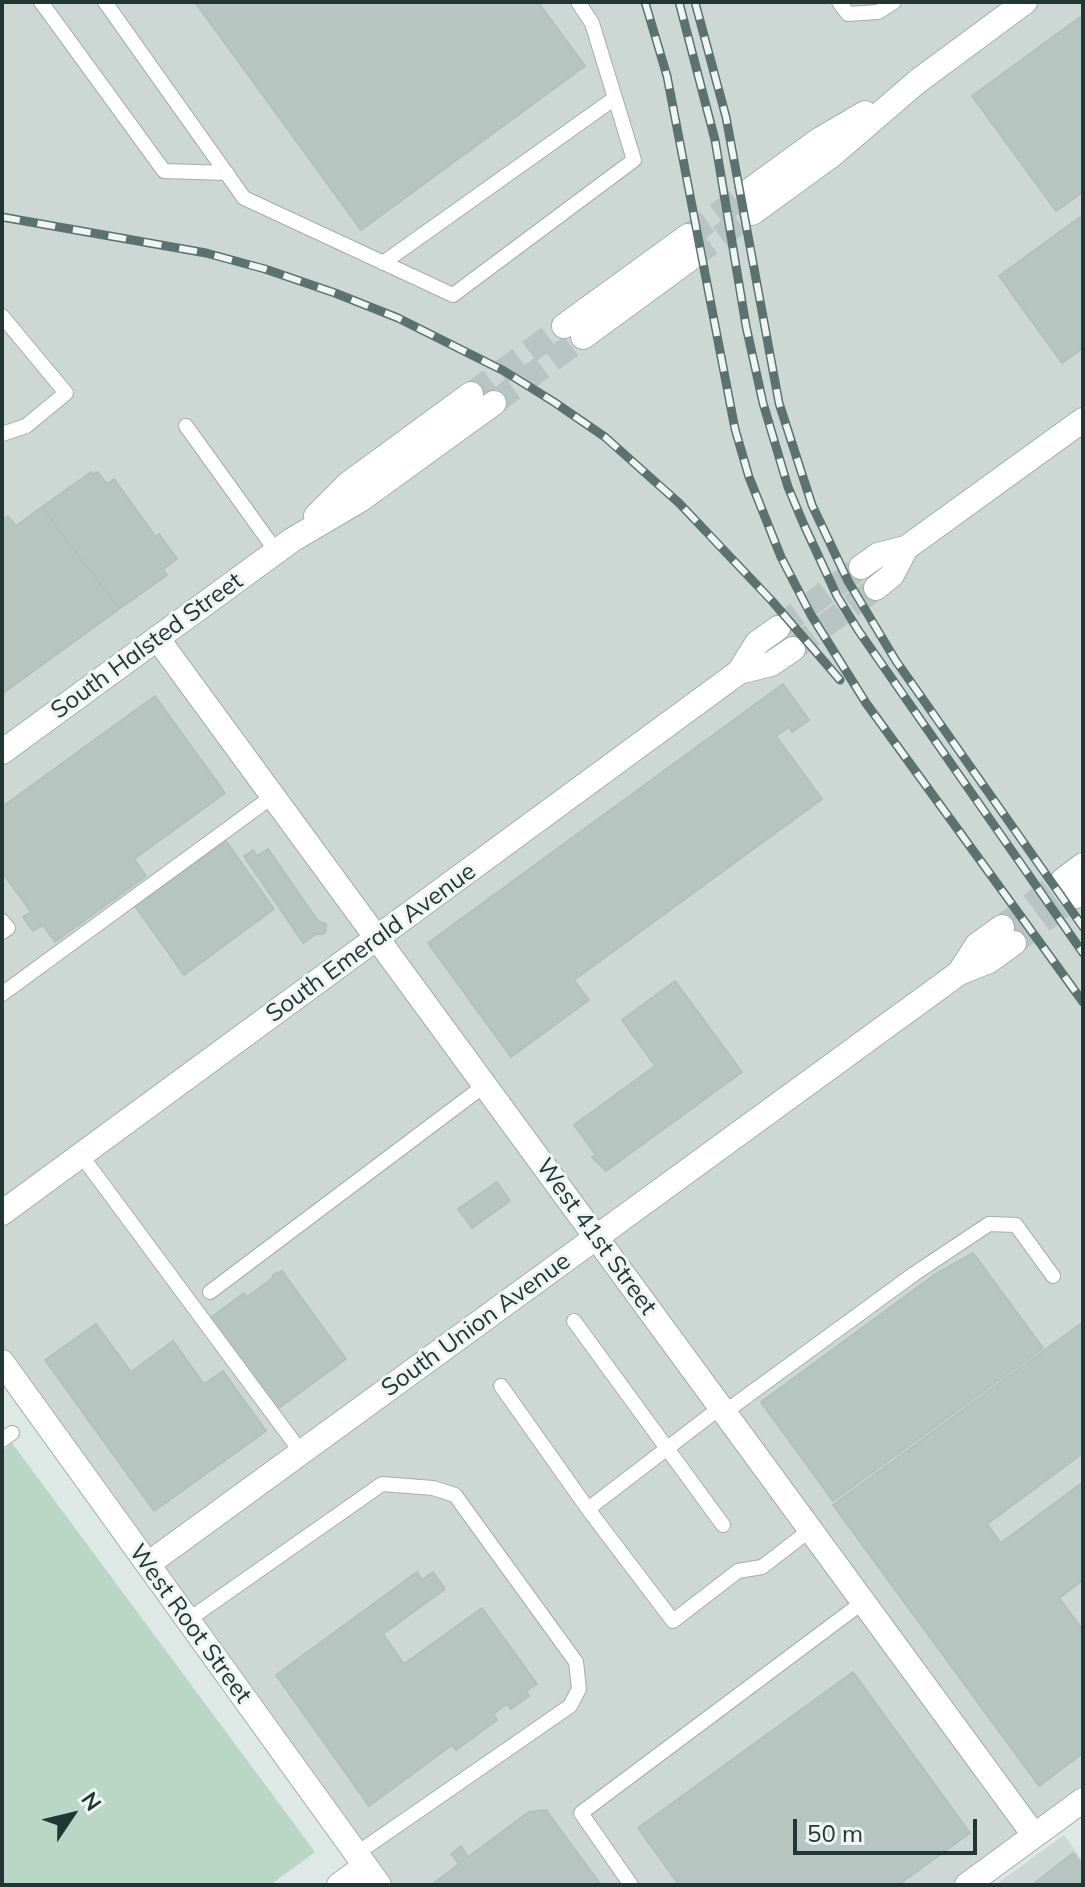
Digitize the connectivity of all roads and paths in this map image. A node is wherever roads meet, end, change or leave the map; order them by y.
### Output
1 (41, 2) edge
2 (105, 2) edge
3 (578, 2) edge
4 (839, 2) edge
5 (894, 2) edge
6 (1018, 4) edge
7 (615, 98) junction
8 (227, 173) junction
9 (750, 202) tunnel mouth
10 (690, 247) tunnel mouth
11 (383, 263) junction
12 (2, 316) edge
13 (574, 331) tunnel mouth
14 (482, 398) tunnel mouth
15 (1083, 420) edge
16 (186, 426) dead end
17 (2, 434) edge
18 (284, 546) junction
19 (906, 548) junction
20 (861, 567) tunnel mouth
21 (876, 588) tunnel mouth
22 (778, 628) tunnel mouth
23 (157, 638) junction
24 (793, 649) tunnel mouth
25 (739, 672) junction
26 (2, 752) edge
27 (273, 796) junction
28 (2, 921) edge
29 (2, 932) edge
30 (1008, 935) tunnel mouth
31 (378, 939) junction
32 (2, 994) edge
33 (485, 1085) junction
34 (81, 1155) junction
35 (2, 1213) edge
36 (596, 1237) junction
37 (1053, 1276) dead end
38 (210, 1292) dead end
39 (574, 1321) dead end
40 (2, 1362) edge
41 (501, 1386) dead end
42 (723, 1410) junction
43 (667, 1449) junction
44 (301, 1452) junction
45 (588, 1509) junction
46 (723, 1525) dead end
47 (810, 1530) junction
48 (148, 1564) junction
49 (863, 1602) junction
50 (188, 1620) junction
51 (1083, 1800) edge
52 (1034, 1835) junction
53 (367, 1868) edge
54 (339, 1885) edge
55 (631, 1885) edge
56 (967, 1885) edge

1 - 8 lane
2 - 8 lane
3 - 7 lane
4 - 5 lane
6 - 9 street
7 - 11 lane
7 - 11 lane
8 - 11 lane
10 - 13 street
12 - 17 lane
14 - 18 street, South Halsted Street
15 - 19 street
16 - 18 lane
18 - 23 street, South Halsted Street
19 - 20 street
19 - 21 street
22 - 25 street, South Emerald Avenue
23 - 26 street, South Halsted Street
23 - 27 street, West 41st Street
24 - 25 street, South Emerald Avenue
25 - 31 street, South Emerald Avenue
27 - 31 street, West 41st Street
27 - 32 lane
28 - 29 lane
30 - 36 street, South Union Avenue
31 - 33 street, West 41st Street
31 - 34 street, South Emerald Avenue
33 - 36 street, West 41st Street
33 - 38 lane
34 - 35 street, South Emerald Avenue
34 - 44 lane
36 - 42 street, West 41st Street
36 - 44 street, South Union Avenue
37 - 42 lane
39 - 43 lane
40 - 48 street, West Root Street
41 - 45 lane
42 - 43 lane
42 - 47 street, West 41st Street
43 - 45 lane
43 - 46 lane
44 - 48 street, South Union Avenue
45 - 47 lane
47 - 49 street, West 41st Street
48 - 50 street, West Root Street
49 - 52 street, West 41st Street
49 - 55 lane
50 - 53 street, West Root Street
50 - 53 lane
51 - 52 street
52 - 56 street
53 - 54 street

